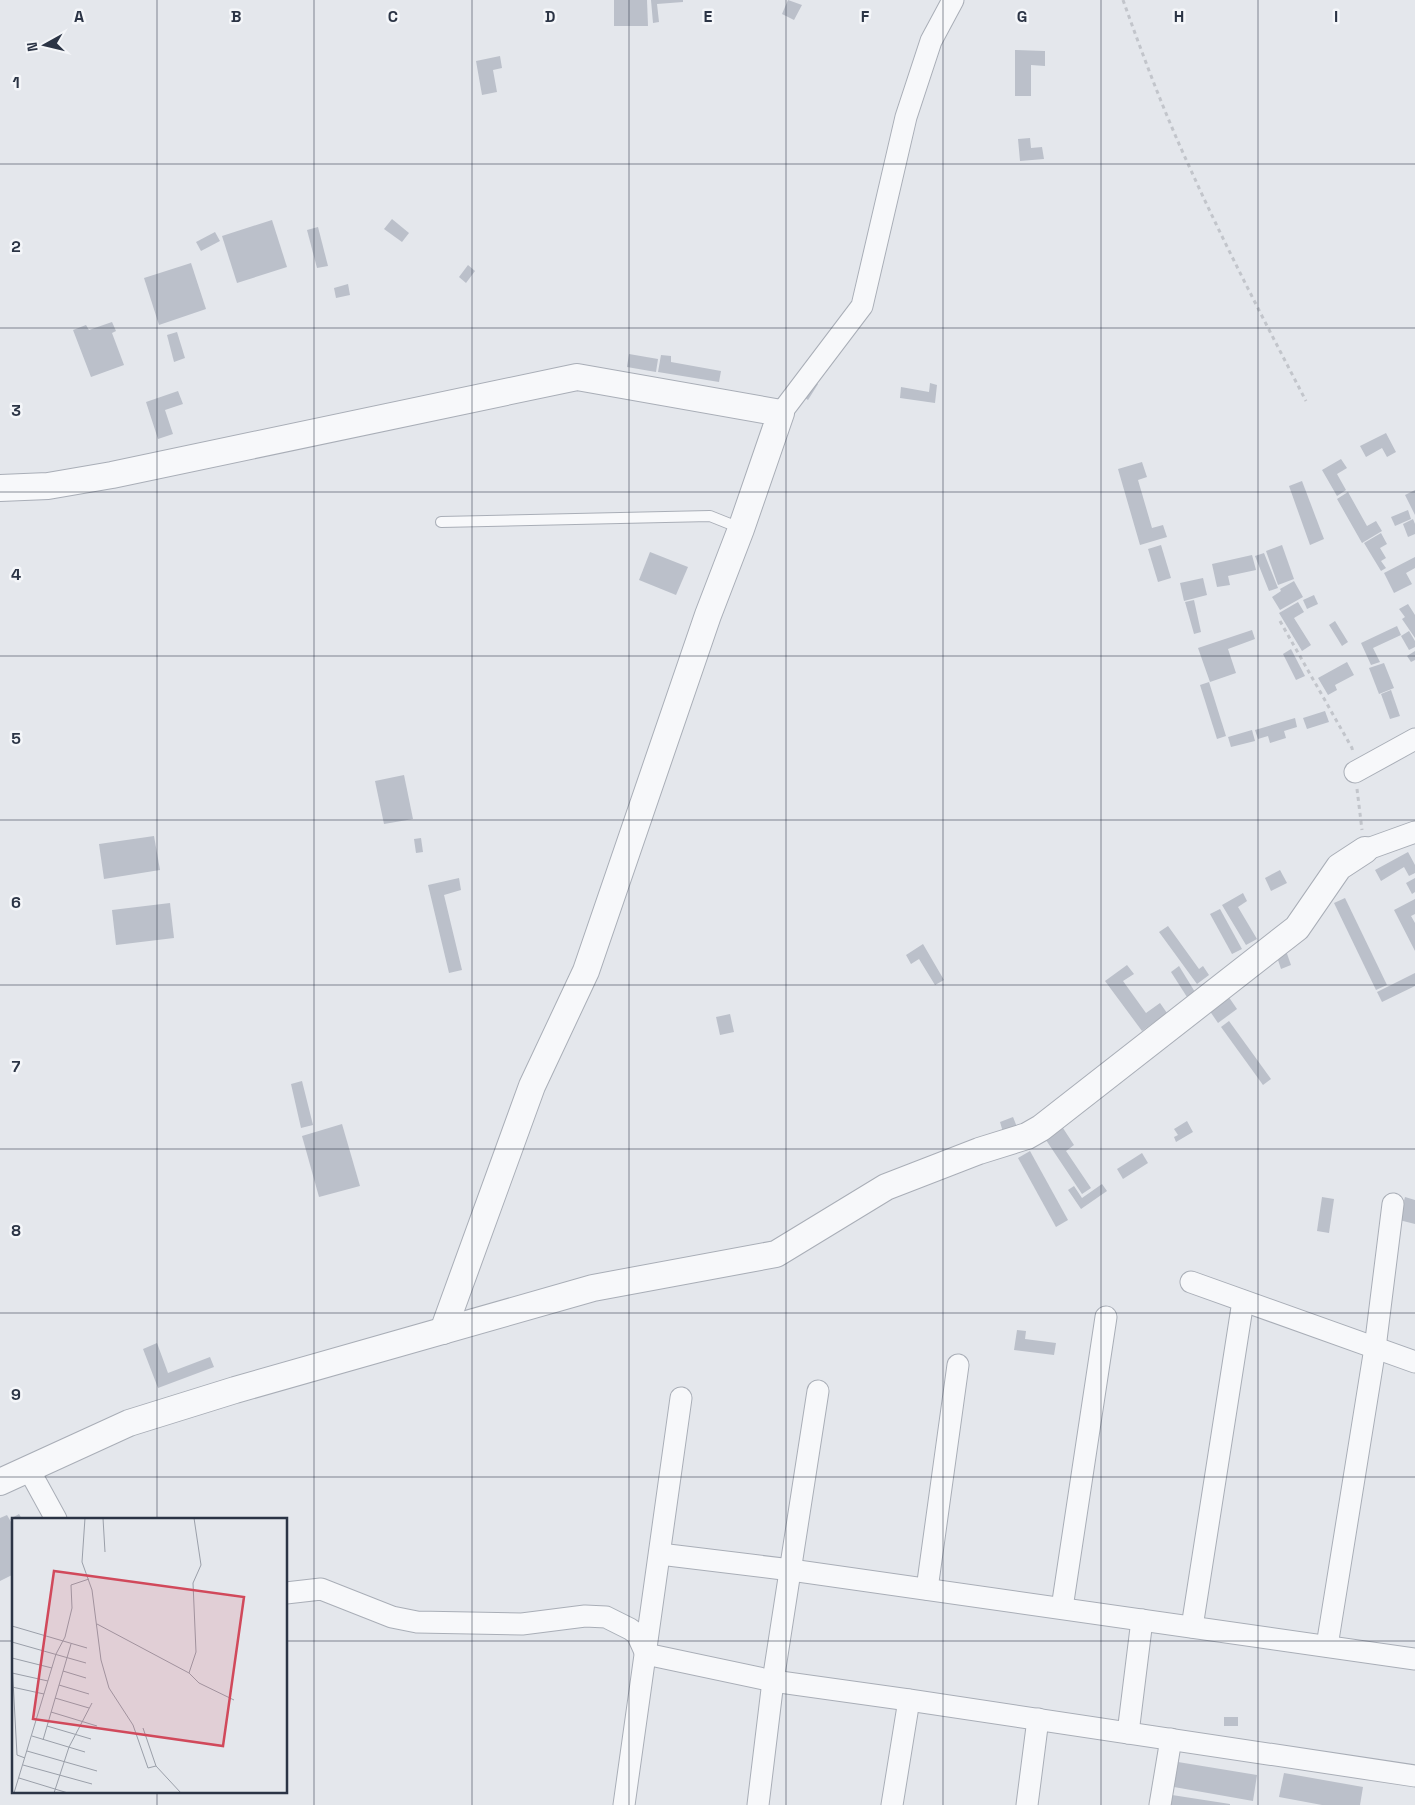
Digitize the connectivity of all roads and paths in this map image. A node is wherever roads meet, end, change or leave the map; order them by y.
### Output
1 (953, 0) edge
2 (1123, 0) edge
3 (1306, 401) dead end
4 (781, 413) junction
5 (0, 488) edge
6 (441, 522) dead end
7 (741, 529) junction
8 (1280, 621) dead end
9 (1415, 738) edge
10 (1355, 772) junction
11 (1415, 832) edge
12 (1365, 850) junction
13 (1393, 1204) dead end
14 (1191, 1282) dead end
15 (1243, 1301) junction
16 (1106, 1316) dead end
17 (443, 1331) junction
18 (1375, 1348) junction
19 (1415, 1362) edge
20 (958, 1365) dead end
21 (818, 1391) dead end
22 (681, 1398) dead end
23 (28, 1468) junction
24 (0, 1482) edge
25 (55, 1518) edge
26 (660, 1554) junction
27 (791, 1570) junction
28 (927, 1589) junction
29 (288, 1593) edge
30 (1062, 1608) junction
31 (1142, 1620) junction
32 (1192, 1627) junction
33 (1327, 1646) junction
34 (646, 1654) junction
35 (1415, 1659) edge
36 (773, 1681) junction
37 (909, 1700) junction
38 (1038, 1719) junction
39 (1128, 1732) junction
40 (1171, 1739) junction
41 (1415, 1776) edge
42 (624, 1805) edge
43 (758, 1805) edge
44 (892, 1805) edge
45 (1027, 1805) edge
46 (1160, 1805) edge

1 - 4 street
2 - 3 path
4 - 5 street
4 - 7 street
6 - 7 lane
7 - 17 street
8 - 10 path
9 - 10 street
10 - 12 path
11 - 12 street
12 - 17 street
13 - 18 street
14 - 15 street
15 - 18 street
15 - 32 street
16 - 30 street
17 - 23 street
18 - 19 street
18 - 33 street
20 - 28 street
21 - 27 street
22 - 26 street
23 - 24 street
23 - 25 street
26 - 27 street
26 - 34 street
27 - 28 street
27 - 36 street
28 - 30 street
29 - 34 street
30 - 31 street
31 - 32 street
31 - 39 street
32 - 33 street
33 - 35 street
34 - 36 street
34 - 42 street
36 - 37 street
36 - 43 street
37 - 38 street
37 - 44 street
38 - 39 street
38 - 45 street
39 - 40 street
40 - 41 street
40 - 46 street

